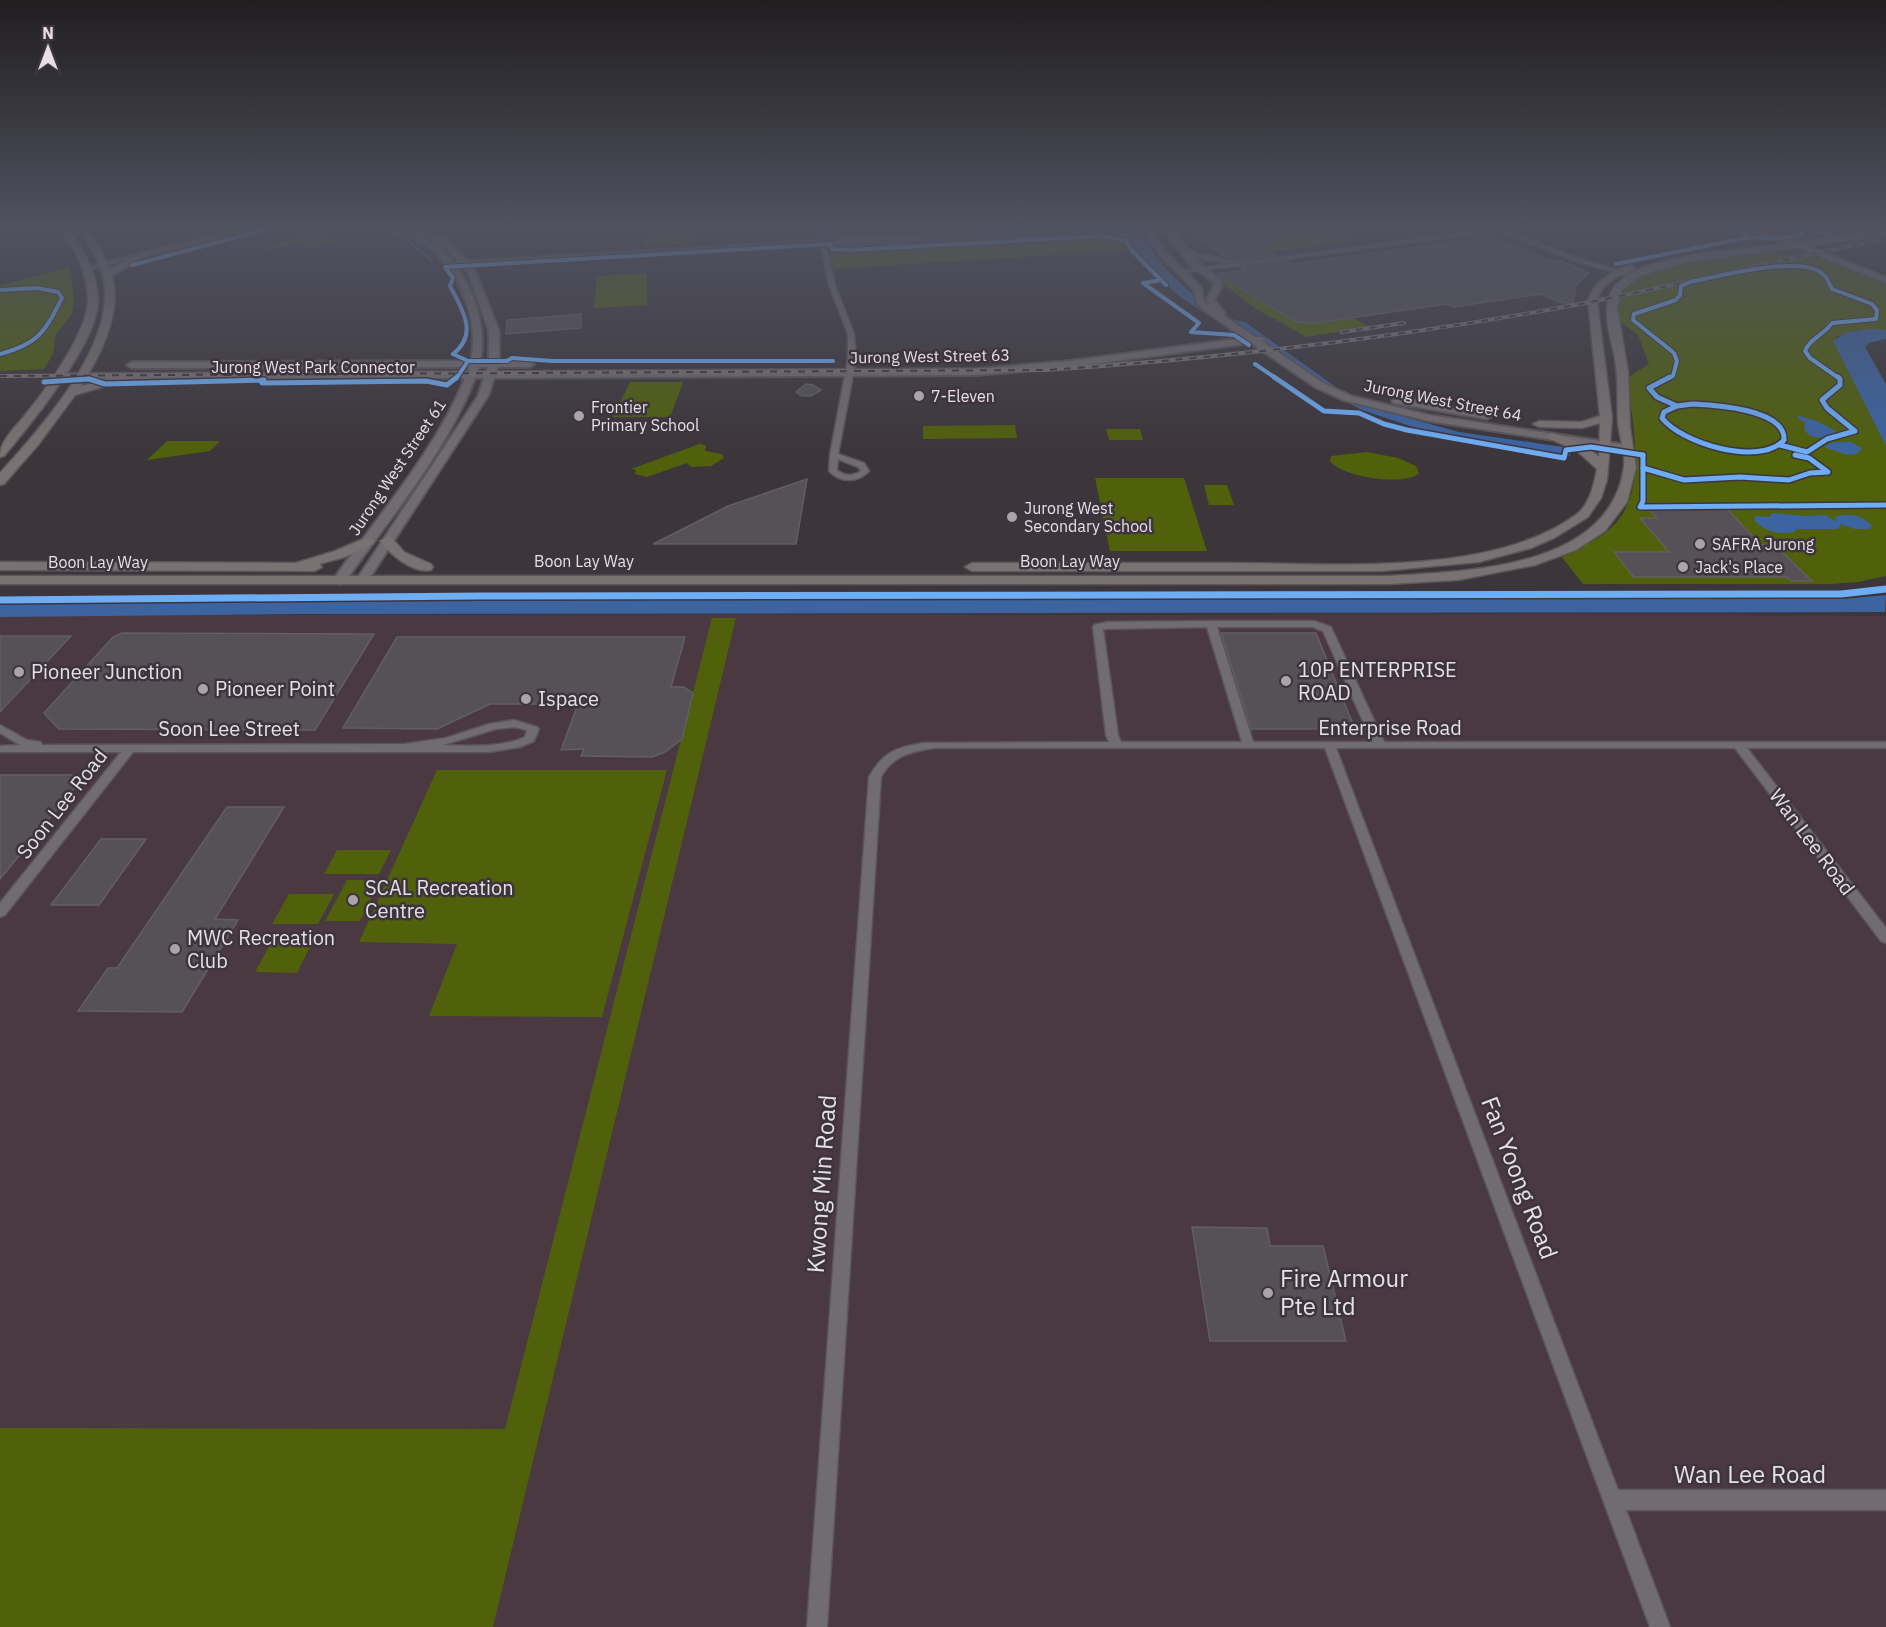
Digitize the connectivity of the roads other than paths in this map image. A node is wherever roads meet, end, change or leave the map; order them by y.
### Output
1 (93, 301) edge
2 (109, 301) edge
3 (469, 301) edge
4 (483, 301) edge
5 (838, 301) edge
6 (1200, 301) edge
7 (1211, 301) edge
8 (1593, 301) edge
9 (1611, 301) edge
10 (1227, 323) junction
11 (1252, 337) junction
12 (1205, 341) junction
13 (479, 342) junction
14 (426, 364) junction
15 (494, 364) junction
16 (119, 365) dead end
17 (88, 369) junction
18 (850, 369) junction
19 (472, 370) junction
20 (62, 372) junction
21 (492, 375) junction
22 (546, 375) junction
23 (135, 376) junction
24 (70, 393) junction
25 (483, 396) junction
26 (1606, 418) junction
27 (1539, 424) junction
28 (1552, 437) junction
29 (1604, 440) junction
30 (1626, 443) junction
31 (0, 453) edge
32 (834, 455) dead end
33 (1602, 467) junction
34 (0, 482) edge
35 (368, 541) junction
36 (387, 541) junction
37 (0, 567) edge
38 (291, 567) junction
39 (348, 567) junction
40 (426, 567) junction
41 (367, 573) junction
42 (0, 580) edge
43 (339, 580) junction
44 (1211, 624) junction
45 (0, 728) edge
46 (1886, 745) edge
47 (1117, 746) junction
48 (1250, 746) junction
49 (1380, 746) junction
50 (1739, 746) junction
51 (52, 747) junction
52 (131, 747) junction
53 (405, 747) junction
54 (1330, 747) junction
55 (0, 749) edge
56 (896, 753) joint
57 (0, 912) edge
58 (1886, 939) edge
59 (1614, 1500) junction
60 (1886, 1500) edge
61 (817, 1627) edge
62 (1660, 1627) edge

1 - 20 main road
2 - 17 main road
3 - 13 street, Jurong West Street 61
4 - 15 street, Jurong West Street 61
5 - 18 street
6 - 10 street, Jurong West Street 64
7 - 11 street, Jurong West Street 64
8 - 26 main road, Boon Lay Way
9 - 30 main road, Boon Lay Way
10 - 11 street, Jurong West Street 64
10 - 12 street
11 - 12 street, Jurong West Street 63
11 - 18 street, Jurong West Street 63
11 - 27 street, Jurong West Street 64
11 - 28 street, Jurong West Street 64
12 - 18 street, Jurong West Street 63
13 - 14 street
13 - 19 street, Jurong West Street 61
14 - 16 street, Jurong West Street 63
14 - 19 street, Jurong West Street 63
15 - 18 street, Jurong West Street 63
15 - 19 street, Jurong West Street 63
15 - 21 street, Jurong West Street 61
17 - 20 street, Jurong West Street 63
17 - 23 street, Jurong West Street 63
17 - 24 main road
18 - 22 street, Jurong West Street 63
18 - 32 street
19 - 21 street, Jurong West Street 63
19 - 23 street, Jurong West Street 63
19 - 35 street, Jurong West Street 61
20 - 31 main road
21 - 22 street, Jurong West Street 63
21 - 25 street, Jurong West Street 61
22 - 25 street
23 - 24 main road
24 - 34 main road
25 - 36 street, Jurong West Street 61
26 - 27 main road
26 - 29 main road, Boon Lay Way
27 - 29 street, Jurong West Street 64
28 - 29 street, Jurong West Street 64
28 - 33 main road
29 - 30 street, Jurong West Street 64
29 - 33 main road, Boon Lay Way
30 - 41 main road, Boon Lay Way
33 - 40 main road, Boon Lay Way
35 - 38 main road
35 - 39 street, Jurong West Street 61
36 - 40 main road
36 - 41 street, Jurong West Street 61
37 - 38 main road, Boon Lay Way
38 - 39 main road, Boon Lay Way
39 - 41 main road, Boon Lay Way
39 - 43 street, Jurong West Street 61
40 - 41 main road, Boon Lay Way
41 - 43 main road, Boon Lay Way
42 - 43 main road, Boon Lay Way
44 - 47 street
44 - 48 street
44 - 49 street
45 - 51 street, Soon Lee Street
46 - 50 street, Enterprise Road
47 - 48 street, Enterprise Road
47 - 56 street, Enterprise Road
48 - 54 street, Enterprise Road
49 - 50 street, Enterprise Road
49 - 54 street, Enterprise Road
50 - 58 street, Wan Lee Road
51 - 52 street, Soon Lee Street
51 - 55 street, Soon Lee Street
52 - 53 street, Soon Lee Street
52 - 57 street, Soon Lee Road
53 - 53 street, Soon Lee Street
54 - 59 street, Fan Yoong Road
56 - 61 street, Kwong Min Road
59 - 60 street, Wan Lee Road
59 - 62 street, Fan Yoong Road

